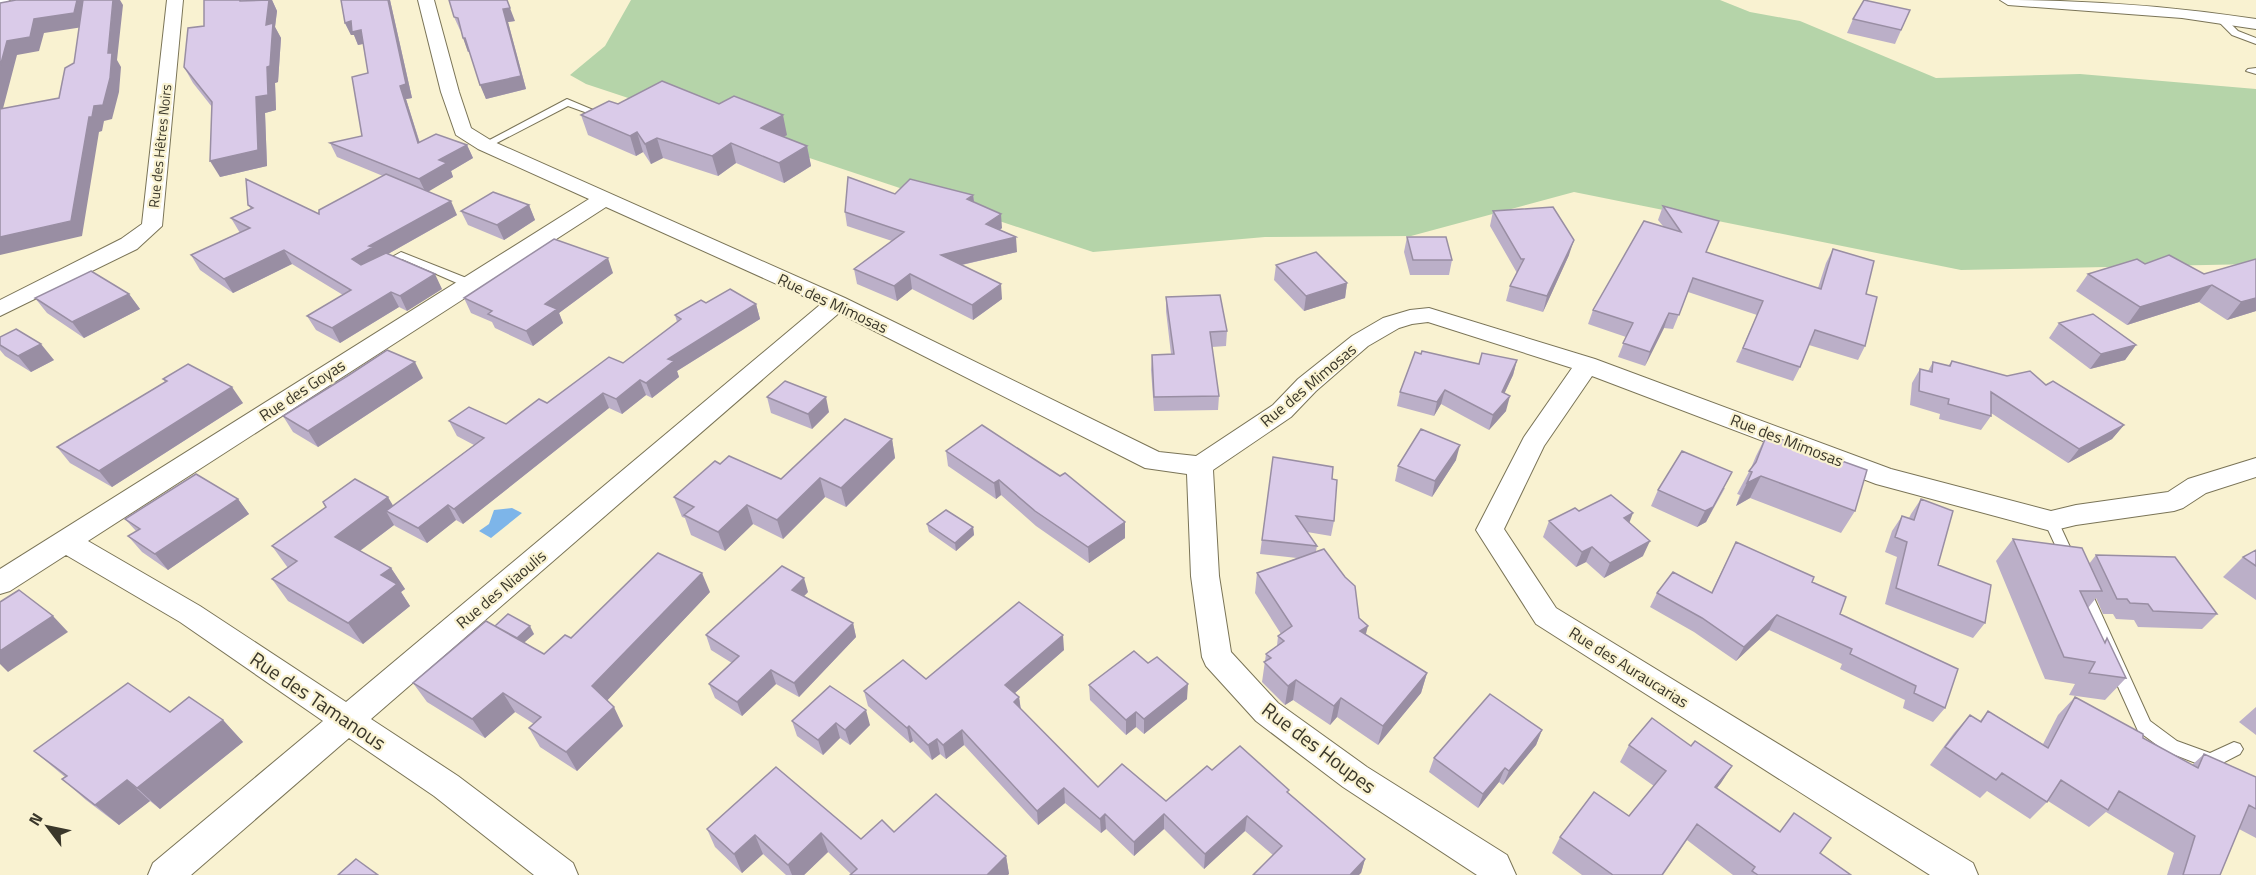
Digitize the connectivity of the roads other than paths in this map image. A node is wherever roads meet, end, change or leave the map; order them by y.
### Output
1 (175, 0) edge
2 (426, 0) edge
3 (2008, 0) edge
4 (2221, 19) junction
5 (2256, 24) edge
6 (2256, 40) edge
7 (593, 111) edge
8 (484, 145) junction
9 (604, 199) junction
10 (368, 274) edge
11 (470, 284) junction
12 (837, 303) junction
13 (0, 309) edge
14 (1587, 365) junction
15 (1200, 466) junction
16 (2256, 467) edge
17 (2051, 521) junction
18 (66, 541) junction
19 (0, 584) edge
20 (346, 720) junction
21 (2234, 749) dead end
22 (165, 875) edge
23 (561, 875) edge
24 (1499, 875) edge
25 (1961, 875) edge

1 - 13 street, Rue des Hêtres Noirs
2 - 8 street, Rue des Mimosas
3 - 4 street
4 - 5 street
4 - 6 lane
7 - 8 lane
8 - 9 street, Rue des Mimosas
9 - 11 street, Rue des Goyas
9 - 12 street, Rue des Mimosas
10 - 11 lane
11 - 18 street, Rue des Goyas
12 - 15 street, Rue des Mimosas
12 - 20 street, Rue des Niaoulis
14 - 15 street, Rue des Mimosas
14 - 17 street, Rue des Mimosas
14 - 25 street, Rue des Auraucarias
15 - 24 street, Rue des Houpes
16 - 17 street, Rue des Mimosas
17 - 21 lane
18 - 19 street, Rue des Goyas
18 - 20 street, Rue des Tamanous
20 - 22 street, Rue des Niaoulis
20 - 23 street, Rue des Tamanous

